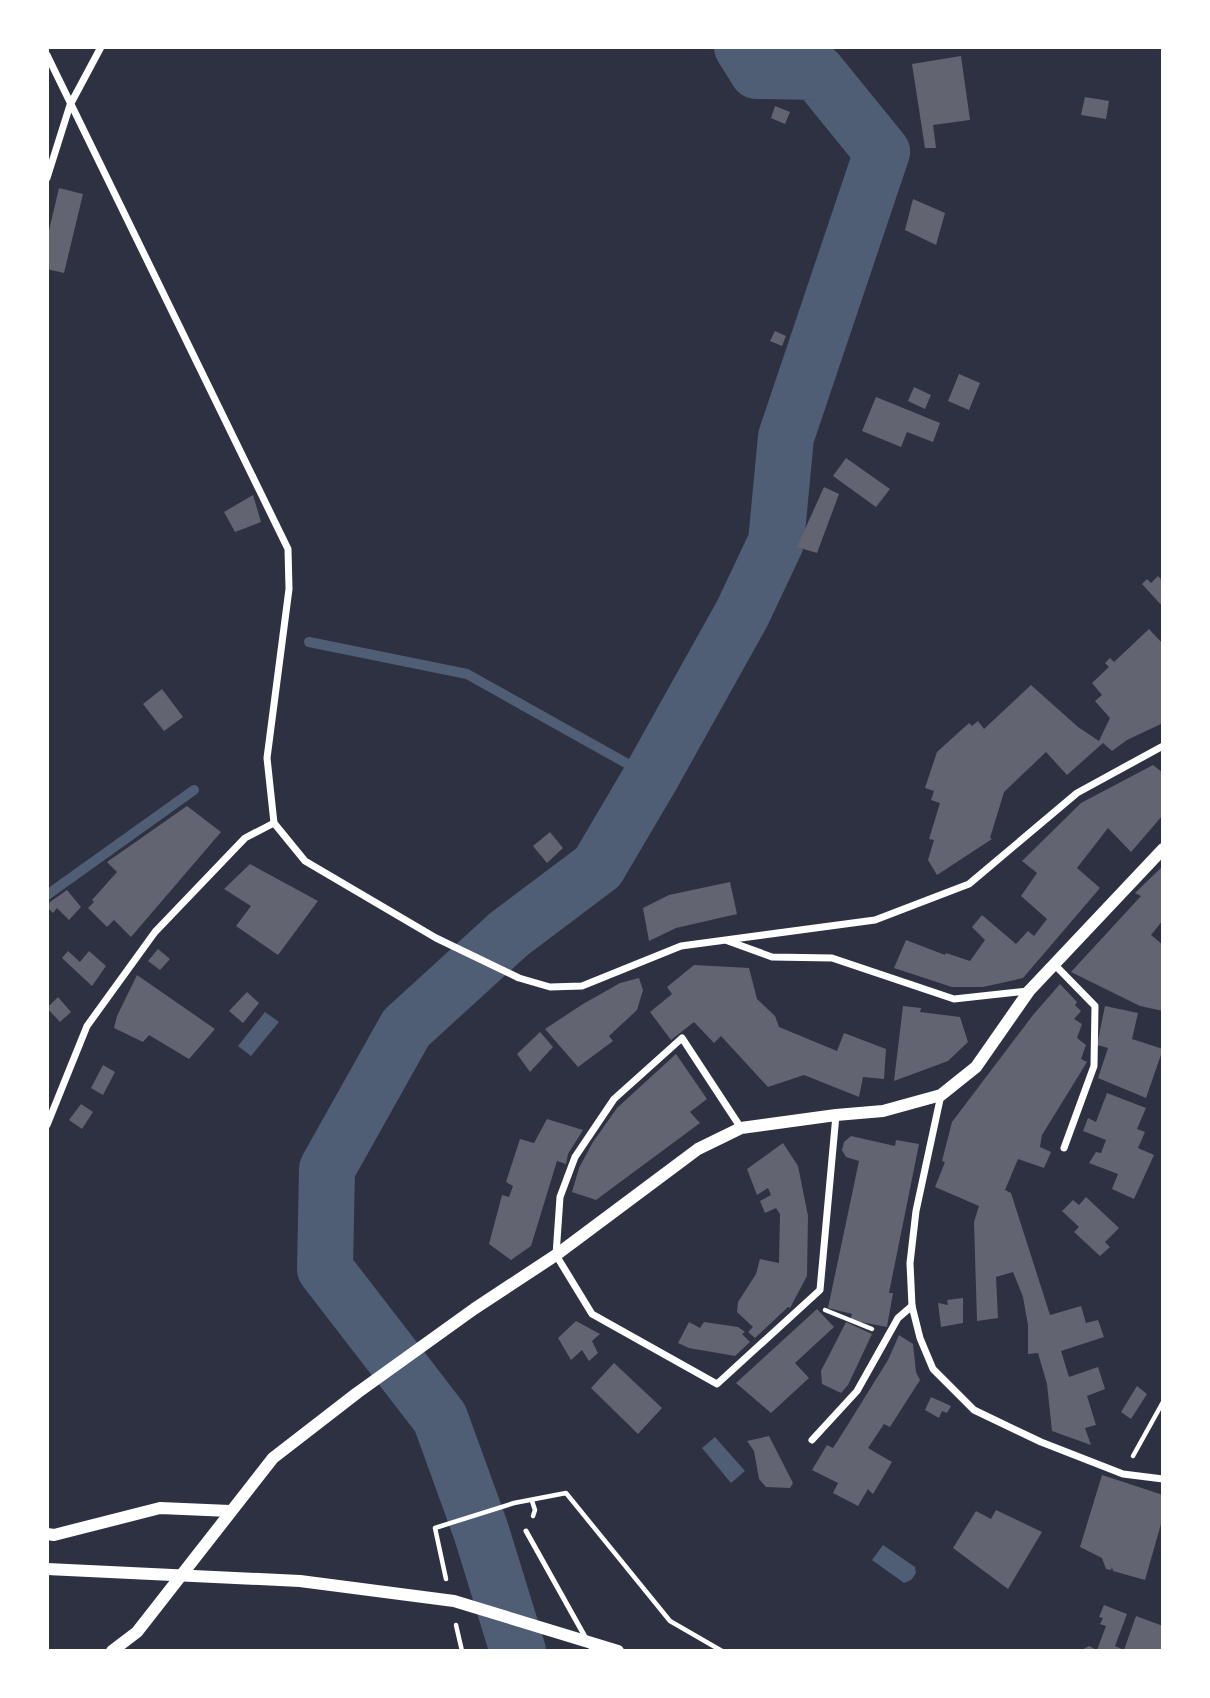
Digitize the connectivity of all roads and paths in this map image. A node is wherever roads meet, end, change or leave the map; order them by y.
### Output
1 (102, 47) edge
2 (47, 55) edge
3 (70, 106) junction
4 (47, 178) edge
5 (1163, 746) edge
6 (274, 823) junction
7 (1163, 849) edge
8 (727, 941) junction
9 (1054, 964) junction
10 (1029, 991) junction
11 (941, 1094) junction
12 (835, 1115) junction
13 (47, 1125) edge
14 (741, 1128) junction
15 (1064, 1148) dead end
16 (556, 1255) junction
17 (912, 1306) junction
18 (1163, 1402) edge
19 (812, 1440) dead end
20 (1123, 1474) junction
21 (1163, 1479) edge
22 (532, 1500) junction
23 (535, 1510) dead end
24 (230, 1511) junction
25 (435, 1528) dead end
26 (526, 1531) dead end
27 (47, 1534) edge
28 (47, 1569) edge
29 (112, 1651) edge
30 (593, 1651) edge
31 (618, 1651) edge
32 (722, 1651) edge

1 - 3 street
2 - 3 street
3 - 4 street
3 - 6 street
5 - 8 street
6 - 8 street
6 - 13 street
7 - 9 street
8 - 10 street
9 - 10 street
9 - 15 street
10 - 11 street
11 - 12 street
11 - 17 street
12 - 14 street
12 - 16 street
14 - 16 street
14 - 16 street
16 - 24 street
17 - 19 street
17 - 20 street
18 - 20 path
20 - 21 street
22 - 23 path
22 - 25 path
22 - 32 path
24 - 27 street
24 - 29 street
26 - 30 lane
28 - 31 street

